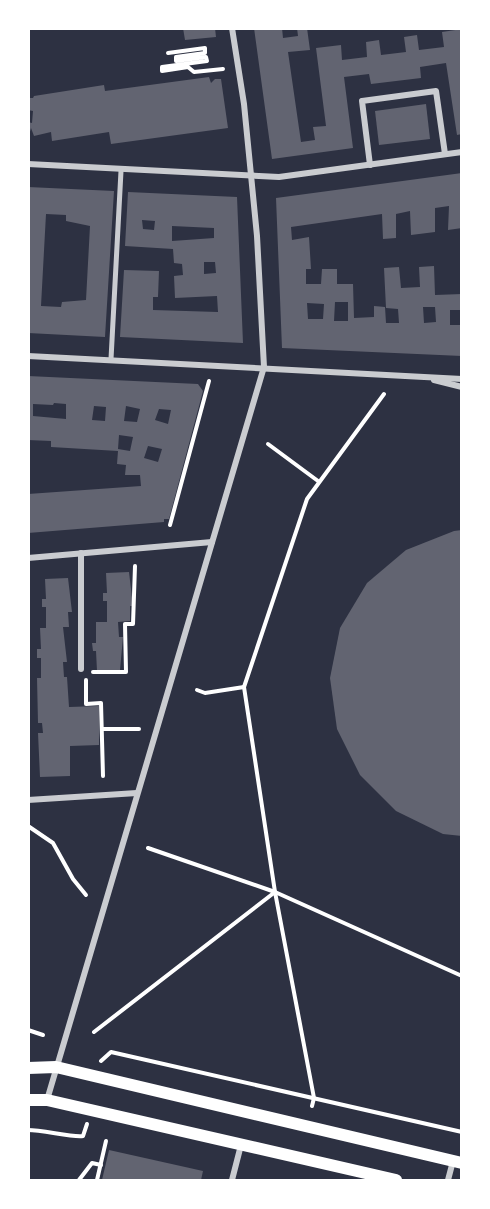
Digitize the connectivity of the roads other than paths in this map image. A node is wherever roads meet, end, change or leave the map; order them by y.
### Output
1 (232, 28) edge
2 (462, 152) edge
3 (445, 154) junction
4 (28, 164) edge
5 (370, 165) junction
6 (120, 171) junction
7 (251, 176) junction
8 (28, 356) edge
9 (111, 359) junction
10 (264, 367) junction
11 (419, 377) junction
12 (462, 379) edge
13 (462, 387) edge
14 (212, 542) junction
15 (81, 554) junction
16 (28, 558) edge
17 (81, 669) dead end
18 (137, 793) junction
19 (29, 799) edge
20 (56, 1067) junction
21 (28, 1068) edge
22 (28, 1100) edge
23 (46, 1100) junction
24 (241, 1144) junction
25 (457, 1162) edge
26 (232, 1180) edge
27 (396, 1180) edge
28 (448, 1180) edge

1 - 7 street
2 - 3 street
3 - 5 street
3 - 5 street
4 - 6 street
5 - 7 street
6 - 7 street
6 - 9 street
7 - 10 street
8 - 9 street
9 - 10 street
10 - 11 street
10 - 14 street
11 - 12 street
11 - 13 street
14 - 15 street
14 - 18 street
15 - 16 street
15 - 17 street
18 - 19 street
18 - 20 street
20 - 21 main road
20 - 23 street
20 - 25 main road
22 - 23 main road
23 - 24 main road
24 - 26 street
24 - 27 main road
25 - 28 street

